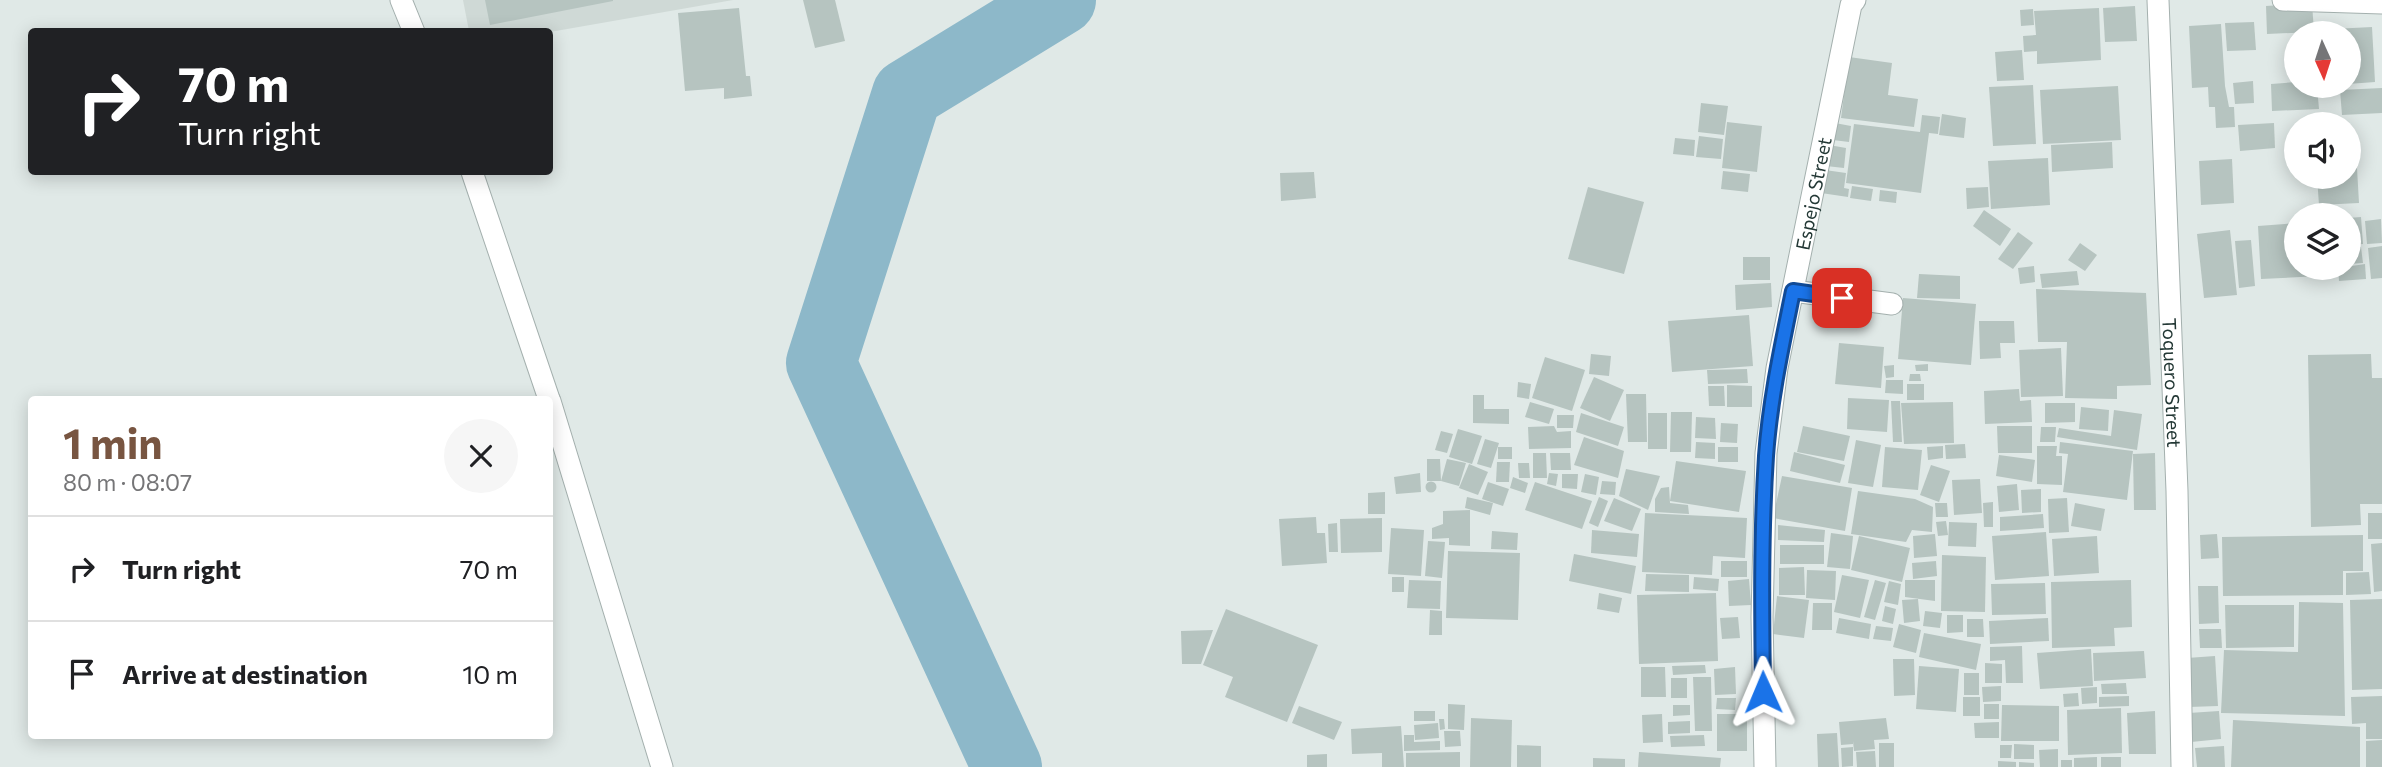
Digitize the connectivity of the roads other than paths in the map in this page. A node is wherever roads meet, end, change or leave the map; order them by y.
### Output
1 (401, 0) edge
2 (1855, 0) edge
3 (2158, 0) edge
4 (2283, 0) edge
5 (2382, 3) edge
6 (412, 28) edge
7 (473, 175) edge
8 (1793, 291) junction
9 (1892, 304) dead end
10 (548, 396) edge
11 (553, 413) edge
12 (662, 767) edge
13 (1765, 767) edge
14 (2182, 767) edge

1 - 6 street
2 - 8 street, Espejo Street
3 - 14 street, Toquero Street
4 - 5 street
7 - 10 street
8 - 9 street
8 - 13 street, Espejo Street
11 - 12 street

